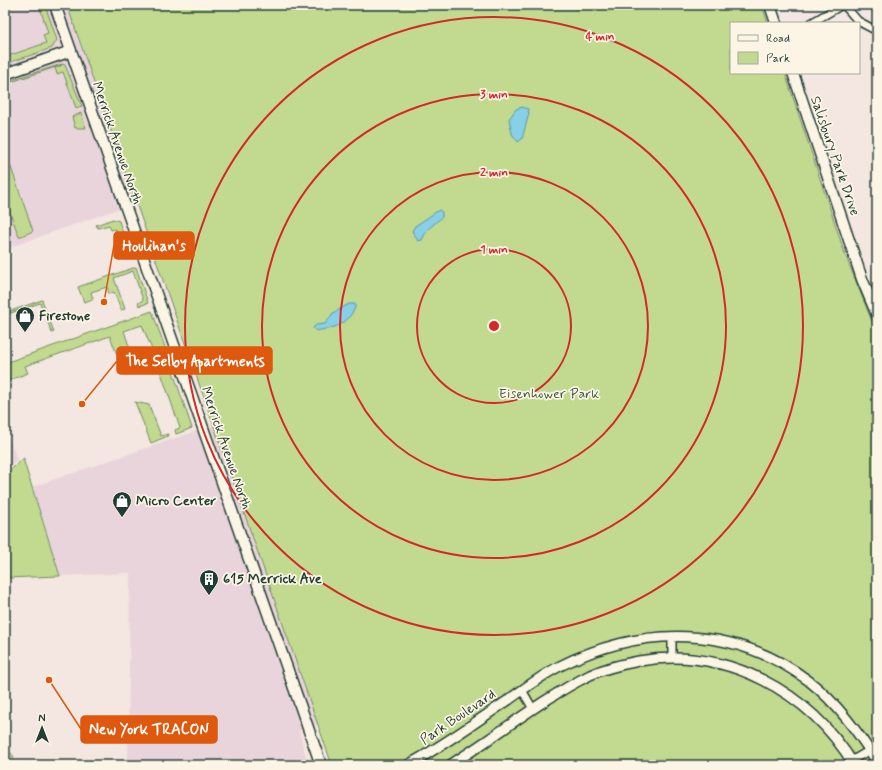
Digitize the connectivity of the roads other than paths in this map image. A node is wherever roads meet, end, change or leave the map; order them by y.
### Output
1 (55, 5) edge
2 (770, 5) edge
3 (843, 5) edge
4 (776, 22) edge
5 (813, 22) edge
6 (860, 22) edge
7 (860, 22) edge
8 (877, 31) edge
9 (71, 51) junction
10 (5, 74) edge
11 (793, 74) edge
12 (876, 313) edge
13 (672, 636) junction
14 (672, 658) junction
15 (522, 690) junction
16 (533, 709) junction
17 (870, 750) junction
18 (877, 762) edge
19 (852, 763) edge
20 (321, 765) edge
21 (408, 765) edge
22 (450, 765) edge

1 - 9 main road, Merrick Avenue North
2 - 4 main road
3 - 5 street
3 - 7 street
6 - 8 street
9 - 10 main road
9 - 20 main road, Merrick Avenue North
11 - 12 main road, Salisbury Park Drive
13 - 14 street
13 - 15 street, Park Boulevard
13 - 17 street, Park Boulevard
14 - 16 street
14 - 19 street
15 - 16 street
15 - 21 street, Park Boulevard
16 - 22 street
17 - 18 street, Park Boulevard
17 - 19 street

